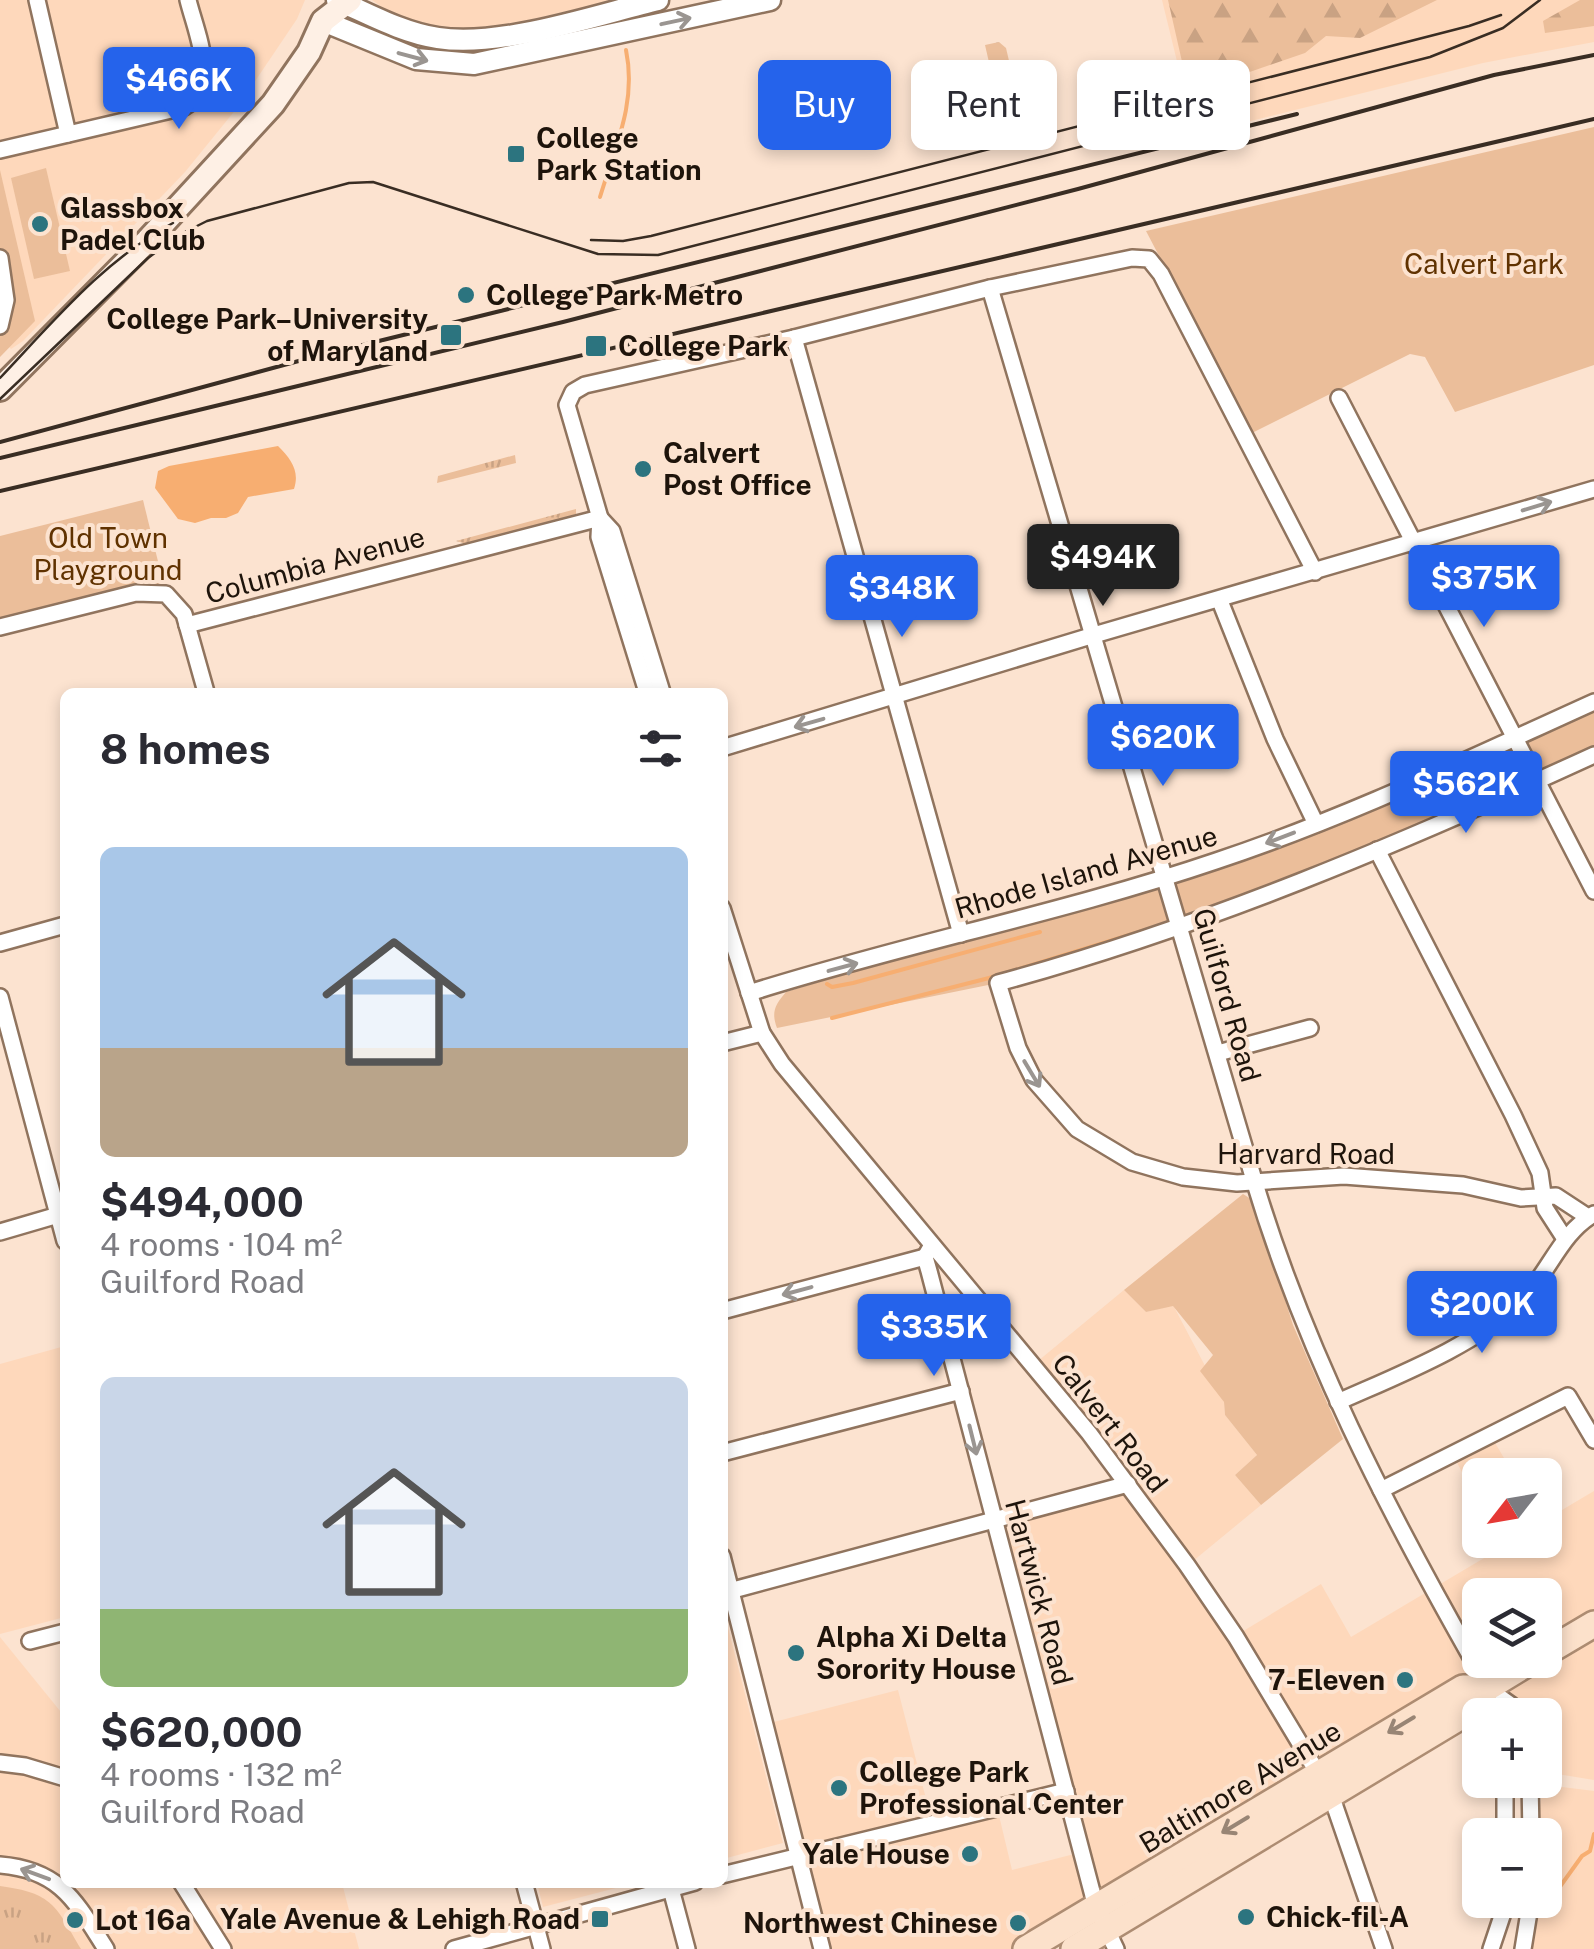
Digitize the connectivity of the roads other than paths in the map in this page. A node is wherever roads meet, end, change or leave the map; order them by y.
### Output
1 (37, 0) edge
2 (188, 0) edge
3 (658, 0) edge
4 (770, 0) edge
5 (345, 2) edge
6 (321, 10) edge
7 (68, 134) junction
8 (0, 150) edge
9 (0, 258) edge
10 (990, 288) junction
11 (0, 326) edge
12 (794, 338) junction
13 (0, 389) edge
14 (1338, 398) dead end
15 (1594, 489) edge
16 (600, 518) junction
17 (1414, 543) junction
18 (1315, 572) junction
19 (1220, 600) junction
20 (187, 625) junction
21 (0, 627) edge
22 (1094, 635) junction
23 (205, 688) edge
24 (646, 688) edge
25 (661, 688) edge
26 (894, 697) junction
27 (1594, 702) edge
28 (1515, 738) junction
29 (728, 746) edge
30 (1594, 755) edge
31 (1537, 781) junction
32 (1316, 824) junction
33 (1377, 850) junction
34 (1166, 877) junction
35 (1594, 891) edge
36 (60, 926) edge
37 (728, 927) edge
38 (1181, 928) junction
39 (961, 934) junction
40 (0, 943) edge
41 (749, 993) junction
42 (0, 997) edge
43 (1310, 1028) dead end
44 (762, 1033) junction
45 (728, 1042) edge
46 (1218, 1053) junction
47 (17, 1062) junction
48 (0, 1067) edge
49 (1254, 1180) junction
50 (1544, 1196) junction
51 (60, 1207) edge
52 (60, 1215) edge
53 (1591, 1216) edge
54 (0, 1232) edge
55 (1565, 1240) junction
56 (928, 1251) junction
57 (728, 1309) edge
58 (961, 1391) junction
59 (1338, 1402) junction
60 (1594, 1440) edge
61 (728, 1451) edge
62 (1128, 1484) junction
63 (1381, 1490) junction
64 (994, 1520) junction
65 (728, 1591) edge
66 (728, 1595) edge
67 (1594, 1624) edge
68 (60, 1633) edge
69 (30, 1641) dead end
70 (1562, 1643) edge
71 (1503, 1678) edge
72 (1486, 1688) junction
73 (1488, 1698) edge
74 (1501, 1698) edge
75 (0, 1763) edge
76 (60, 1776) edge
77 (1324, 1785) junction
78 (1066, 1791) junction
79 (799, 1854) junction
80 (0, 1865) edge
81 (728, 1873) edge
82 (60, 1887) edge
83 (61, 1888) edge
84 (185, 1888) edge
85 (526, 1888) edge
86 (674, 1888) edge
87 (670, 1889) junction
88 (1500, 1918) edge
89 (1528, 1918) edge
90 (536, 1926) junction
91 (1107, 1928) edge
92 (1495, 1947) edge
93 (106, 1949) edge
94 (223, 1949) edge
95 (454, 1949) edge
96 (542, 1949) edge
97 (687, 1949) edge
98 (822, 1949) edge
99 (1026, 1949) edge
100 (1074, 1949) edge
101 (1384, 1949) edge
102 (1522, 1949) edge

1 - 7 street
2 - 7 street
3 - 5 street
6 -> 4 street
5 - 6 main road
6 - 13 main road
7 - 8 street
9 - 11 street
10 - 12 street
10 - 18 street
10 - 22 street, Guilford Road
12 - 16 street
12 - 26 street
14 - 17 street
17 -> 15 street
16 - 20 street, Columbia Avenue
16 - 24 street
16 - 25 street
17 - 18 street
17 - 28 street
18 - 19 street
19 - 22 street
19 - 32 street
20 - 21 street, Columbia Avenue
20 - 23 street
22 - 26 street
22 - 34 street, Guilford Road
26 -> 29 street
26 - 39 street
27 - 28 street, Rhode Island Avenue
28 - 31 street
28 - 32 street, Rhode Island Avenue
30 - 31 street
31 - 33 street
31 - 35 street
32 -> 34 street, Rhode Island Avenue
33 - 38 street
33 - 50 street
34 - 38 street, Guilford Road
34 - 39 street, Rhode Island Avenue
36 - 40 street
37 - 41 street, Calvert Road
38 - 46 street, Guilford Road
38 -> 49 street, Harvard Road
41 -> 39 street, Rhode Island Avenue
41 - 44 street, Calvert Road
42 - 47 street
43 - 46 street
44 - 45 street
44 - 56 street, Calvert Road
46 - 49 street, Guilford Road
47 - 48 street
47 - 51 street
49 - 50 street, Harvard Road
49 - 59 street, Guilford Road
50 - 53 street
50 - 55 street
52 - 54 street
53 - 55 street
55 - 59 street
56 -> 57 street
56 - 58 street, Hartwick Road
56 - 62 street, Calvert Road
58 - 61 street
58 -> 64 street, Hartwick Road
59 - 63 street, Guilford Road
60 - 63 street
62 - 64 street
62 - 77 street, Calvert Road
63 - 72 street, Guilford Road
64 - 65 street
64 - 78 street, Hartwick Road
66 - 79 street
67 - 70 main road
68 - 69 street
71 - 72 main road, Baltimore Avenue
72 - 73 street
72 - 74 street
72 - 77 main road, Baltimore Avenue
75 - 76 street
77 - 91 main road, Baltimore Avenue
77 - 101 street, Calvert Road
78 - 79 street
78 - 91 street, Hartwick Road
79 - 81 street
79 - 98 street
82 -> 80 street
93 -> 83 street
84 - 94 street
85 - 90 street
86 - 87 street
87 - 90 street
87 - 97 street
88 - 92 street
89 - 102 street
90 - 95 street
90 - 96 street
91 - 99 main road, Baltimore Avenue
91 - 100 main road, Baltimore Avenue

